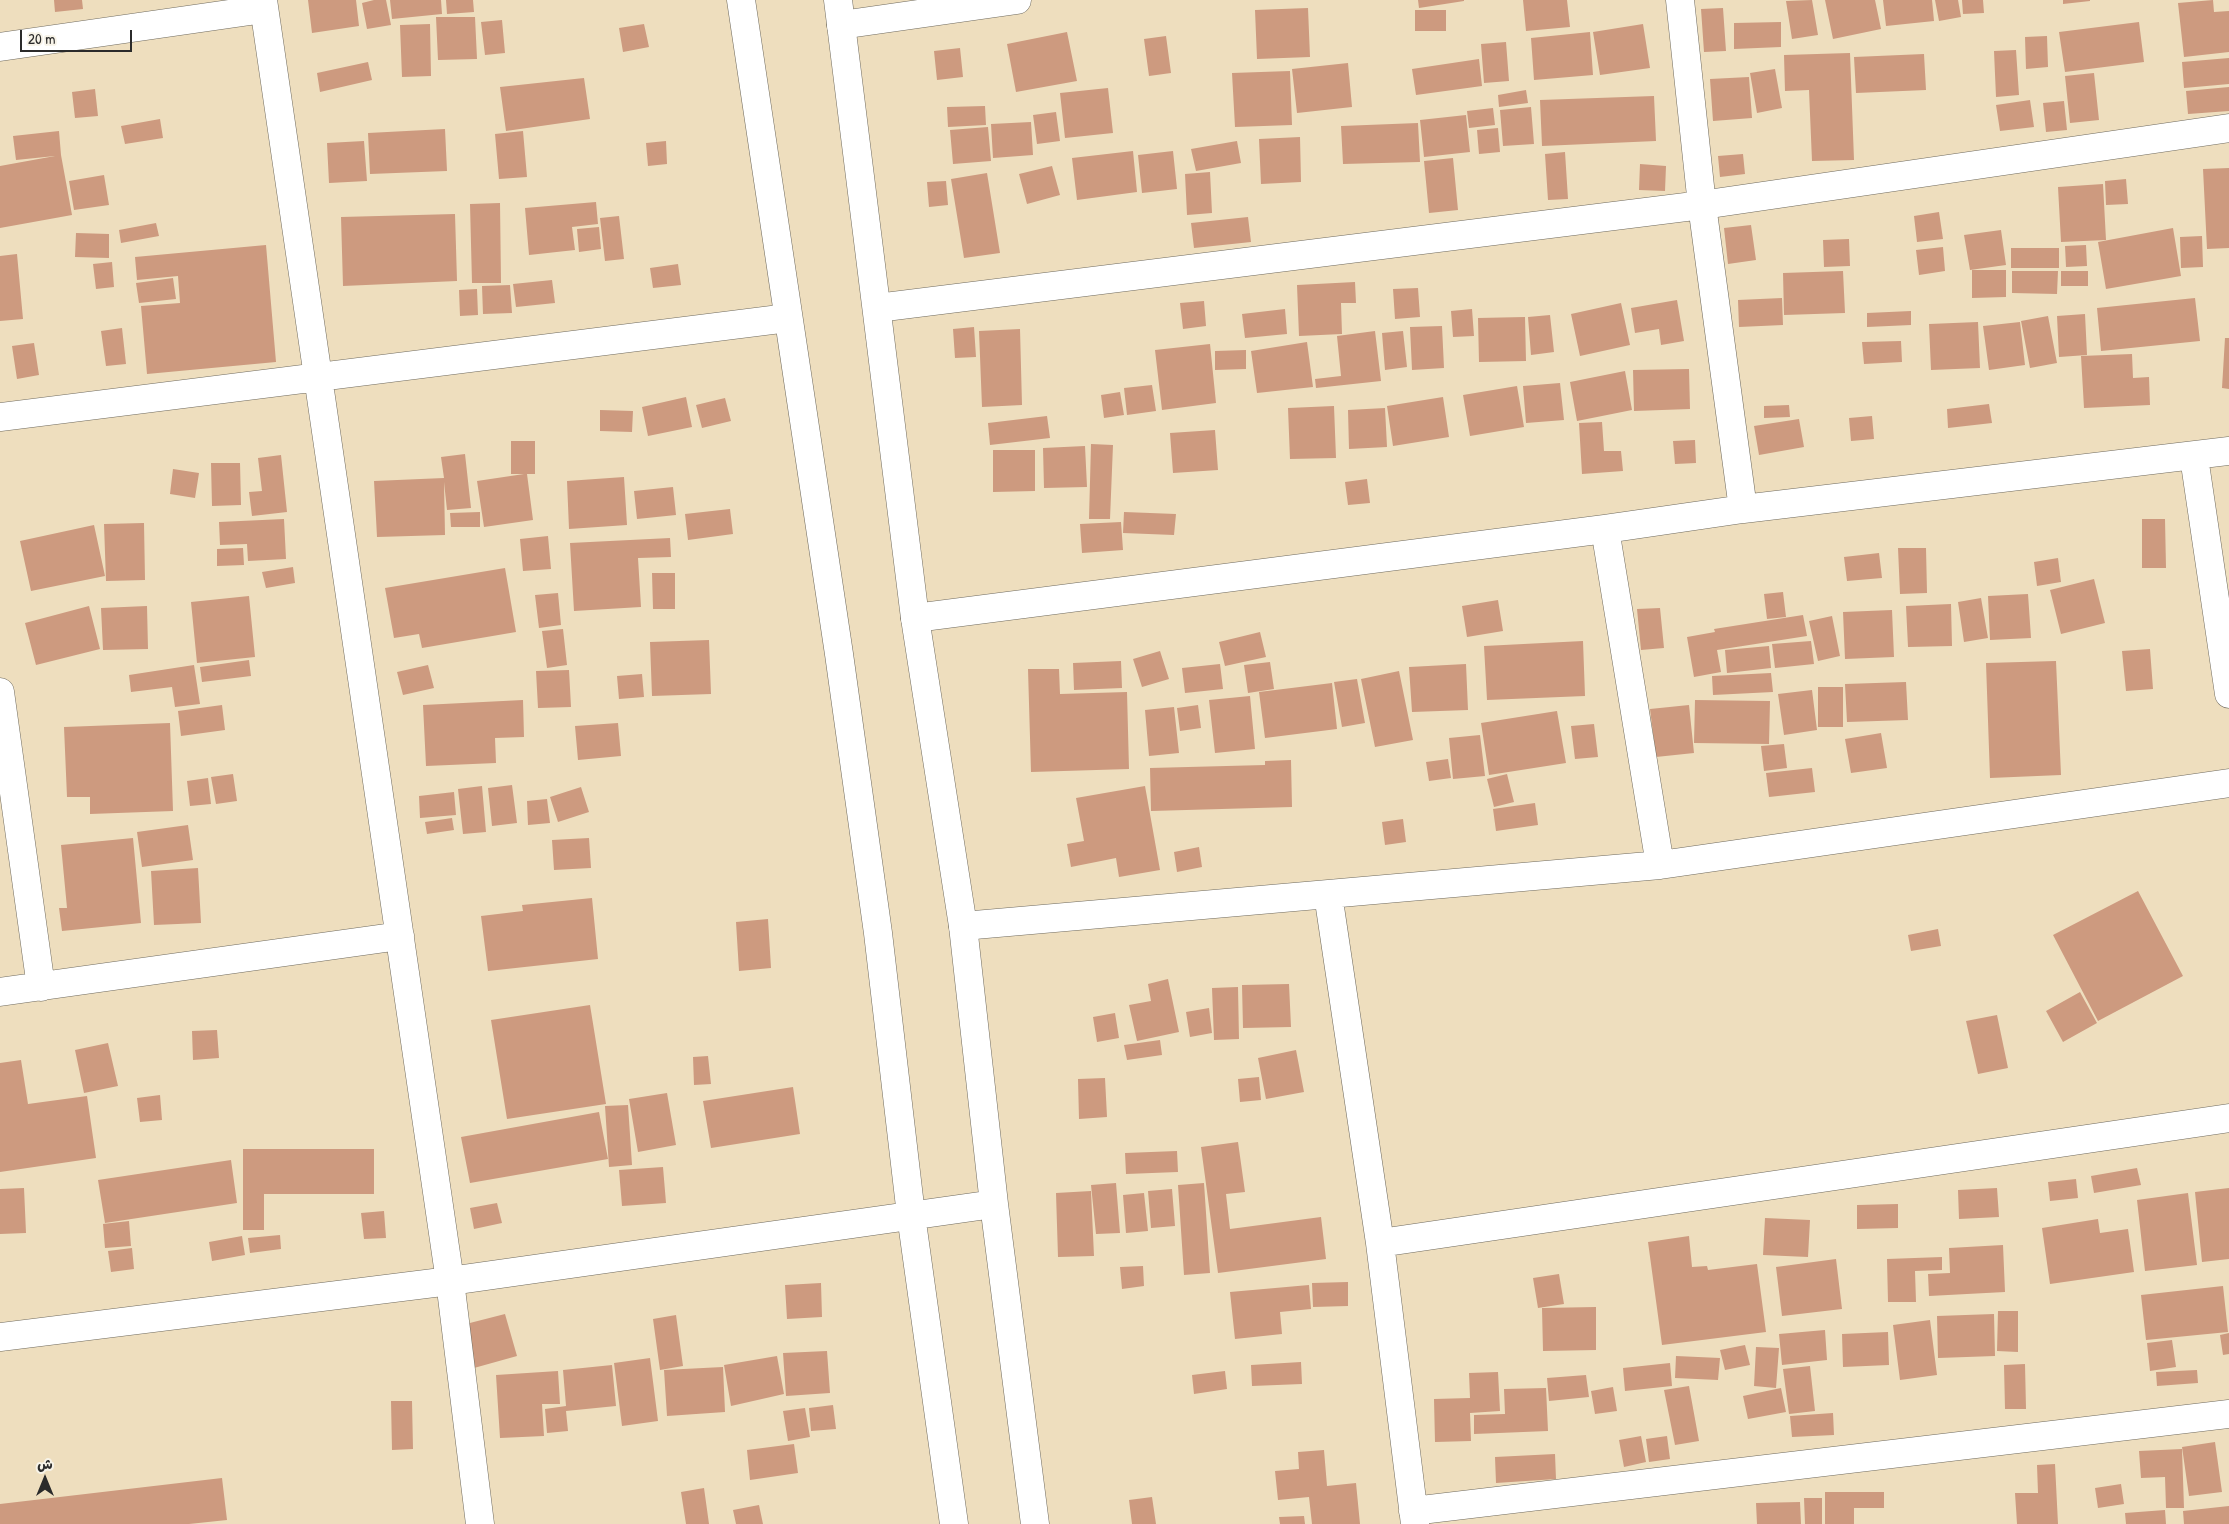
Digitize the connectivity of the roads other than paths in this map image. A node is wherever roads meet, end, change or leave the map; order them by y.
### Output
1 (741, 0) edge
2 (1017, 0) edge
3 (1680, 0) edge
4 (263, 5) edge
5 (840, 12) edge
6 (0, 47) edge
7 (2229, 128) edge
8 (1702, 206) junction
9 (877, 308) junction
10 (788, 318) junction
11 (316, 375) junction
12 (0, 417) edge
13 (2229, 451) edge
14 (2194, 457) junction
15 (1743, 509) junction
16 (1605, 529) junction
17 (914, 618) junction
18 (0, 692) edge
19 (2229, 694) edge
20 (2229, 783) edge
21 (1660, 865) junction
22 (1328, 894) junction
23 (963, 926) junction
24 (400, 936) junction
25 (41, 987) junction
26 (0, 992) edge
27 (2229, 1118) edge
28 (994, 1204) junction
29 (911, 1214) junction
30 (1380, 1242) junction
31 (450, 1280) junction
32 (0, 1337) edge
33 (2229, 1414) edge
34 (1414, 1517) edge
35 (480, 1524) edge
36 (954, 1524) edge
37 (1035, 1524) edge

1 - 10 street
2 - 5 street
3 - 8 street
4 - 6 street
4 - 11 street
5 - 9 street
7 - 8 street
8 - 9 street
8 - 15 street
9 - 17 street
10 - 11 street
10 - 29 street
11 - 12 street
11 - 24 street
13 - 14 street
14 - 15 street
14 - 19 street
15 - 16 street
16 - 17 street
16 - 21 street
17 - 23 street
18 - 25 street
20 - 21 street
21 - 22 street
22 - 23 street
22 - 30 street
23 - 28 street
24 - 25 street
24 - 31 street
25 - 26 street
27 - 30 street
28 - 29 street
28 - 37 street
29 - 31 street
29 - 36 street
30 - 34 street
31 - 32 street
31 - 35 street
33 - 34 street

